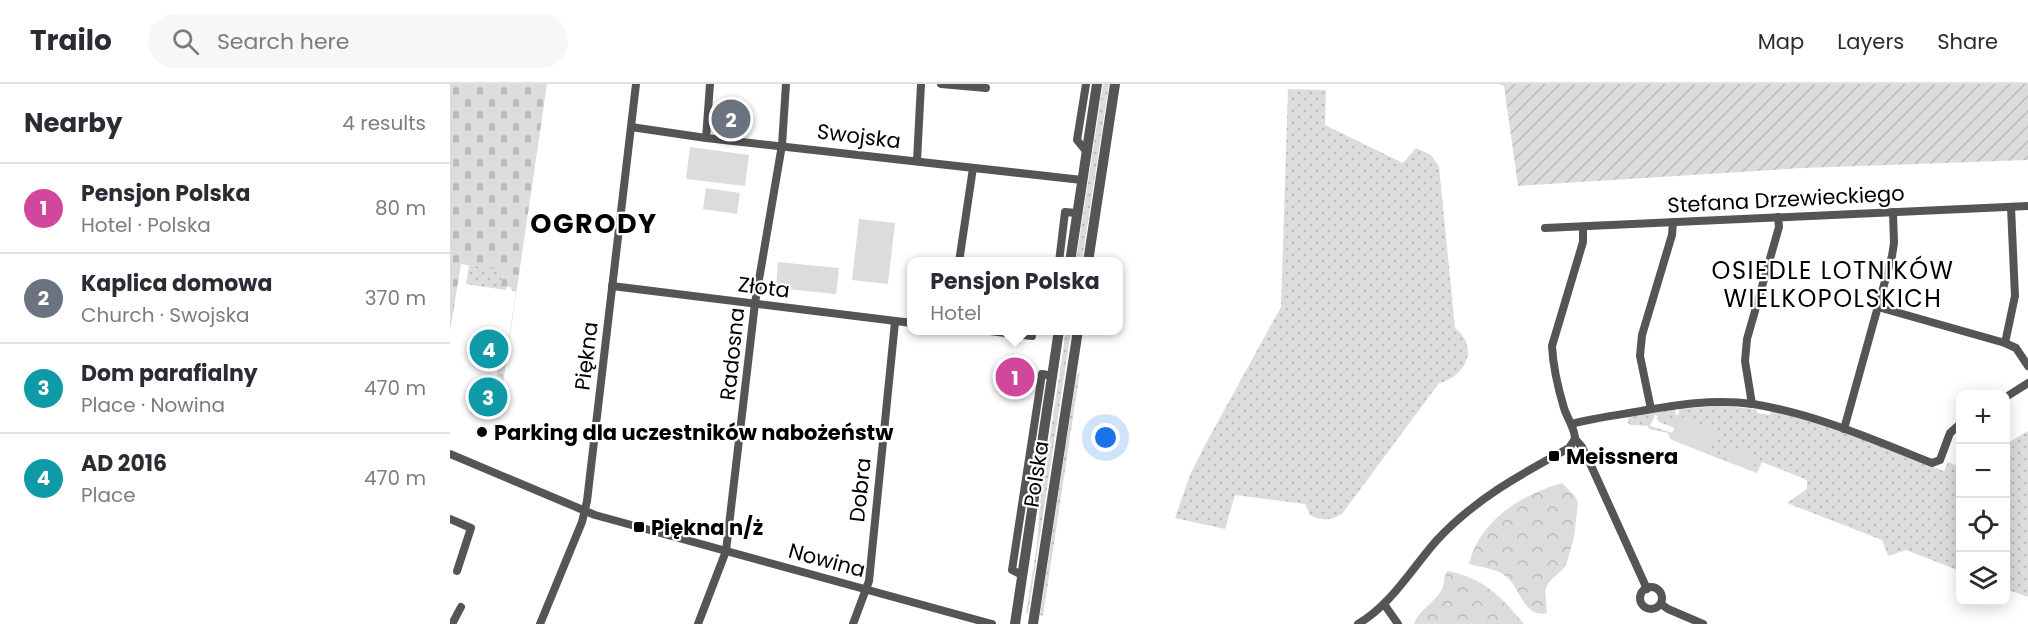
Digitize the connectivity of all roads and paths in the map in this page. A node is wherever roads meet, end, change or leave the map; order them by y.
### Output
1 (636, 84) edge
2 (710, 84) edge
3 (786, 84) edge
4 (921, 84) edge
5 (941, 84) edge
6 (1086, 84) edge
7 (1097, 84) edge
8 (1115, 84) edge
9 (986, 88) dead end
10 (631, 127) junction
11 (706, 138) junction
12 (782, 145) junction
13 (1086, 151) junction
14 (917, 161) junction
15 (973, 168) junction
16 (1082, 180) junction
17 (2028, 206) edge
18 (2011, 207) junction
19 (1893, 212) junction
20 (1077, 213) junction
21 (1778, 217) junction
22 (1673, 222) junction
23 (1583, 227) junction
24 (1545, 228) dead end
25 (960, 257) edge
26 (1059, 257) edge
27 (1071, 257) edge
28 (1089, 257) edge
29 (612, 286) junction
30 (755, 303) junction
31 (1878, 307) junction
32 (895, 322) junction
33 (907, 323) edge
34 (1024, 335) edge
35 (1058, 335) edge
36 (1077, 335) edge
37 (1032, 336) dead end
38 (2005, 343) junction
39 (2028, 366) edge
40 (2028, 383) edge
41 (2010, 394) edge
42 (1752, 404) junction
43 (1651, 409) junction
44 (1570, 424) junction
45 (1956, 428) edge
46 (1844, 429) junction
47 (1575, 439) junction
48 (450, 454) edge
49 (585, 512) junction
50 (450, 519) edge
51 (726, 551) junction
52 (457, 571) dead end
53 (1647, 589) junction
54 (866, 590) junction
55 (1384, 604) junction
56 (1660, 604) junction
57 (461, 607) dead end
58 (452, 624) edge
59 (540, 624) edge
60 (698, 624) edge
61 (853, 624) edge
62 (992, 624) edge
63 (1015, 624) edge
64 (1033, 624) edge
65 (1359, 624) edge
66 (1398, 624) edge
67 (1703, 624) edge

1 - 10 street, Piękna
2 - 11 street
3 - 12 street, Radosna
4 - 14 street
5 - 9 street
6 - 13 street
7 - 13 street
8 - 28 street
10 - 11 street, Swojska
10 - 29 street, Piękna
11 - 12 street, Swojska
12 - 14 street, Swojska
12 - 30 street, Radosna
13 - 16 street
14 - 15 street, Swojska
15 - 16 street, Swojska
15 - 25 street
16 - 20 street
17 - 18 street, Stefana Drzewieckiego
18 - 19 street, Stefana Drzewieckiego
18 - 38 street
19 - 21 street, Stefana Drzewieckiego
19 - 31 street
20 - 26 street
20 - 27 street
21 - 22 street, Stefana Drzewieckiego
21 - 42 street
22 - 23 street, Stefana Drzewieckiego
22 - 43 street
23 - 24 street, Stefana Drzewieckiego
23 - 44 street
29 - 30 street, Złota
29 - 49 street, Piękna
30 - 32 street, Złota
30 - 51 street, Radosna
31 - 38 street
31 - 46 street
32 - 33 street, Złota
32 - 54 street, Dobra
34 - 37 street
35 - 63 street, Polska
36 - 64 street, Polska
38 - 39 street
40 - 41 street
42 - 43 street
42 - 46 street
43 - 44 street
44 - 47 street
45 - 46 street
47 - 53 street
47 - 55 street
48 - 49 street, Nowina
49 - 51 street, Nowina
49 - 59 street, Piękna
50 - 52 street
51 - 54 street, Nowina
51 - 60 street, Radosna
53 - 56 street
53 - 56 street
54 - 61 street, Dobra
54 - 62 street, Nowina
55 - 65 street
55 - 66 street
56 - 67 street
57 - 58 street

